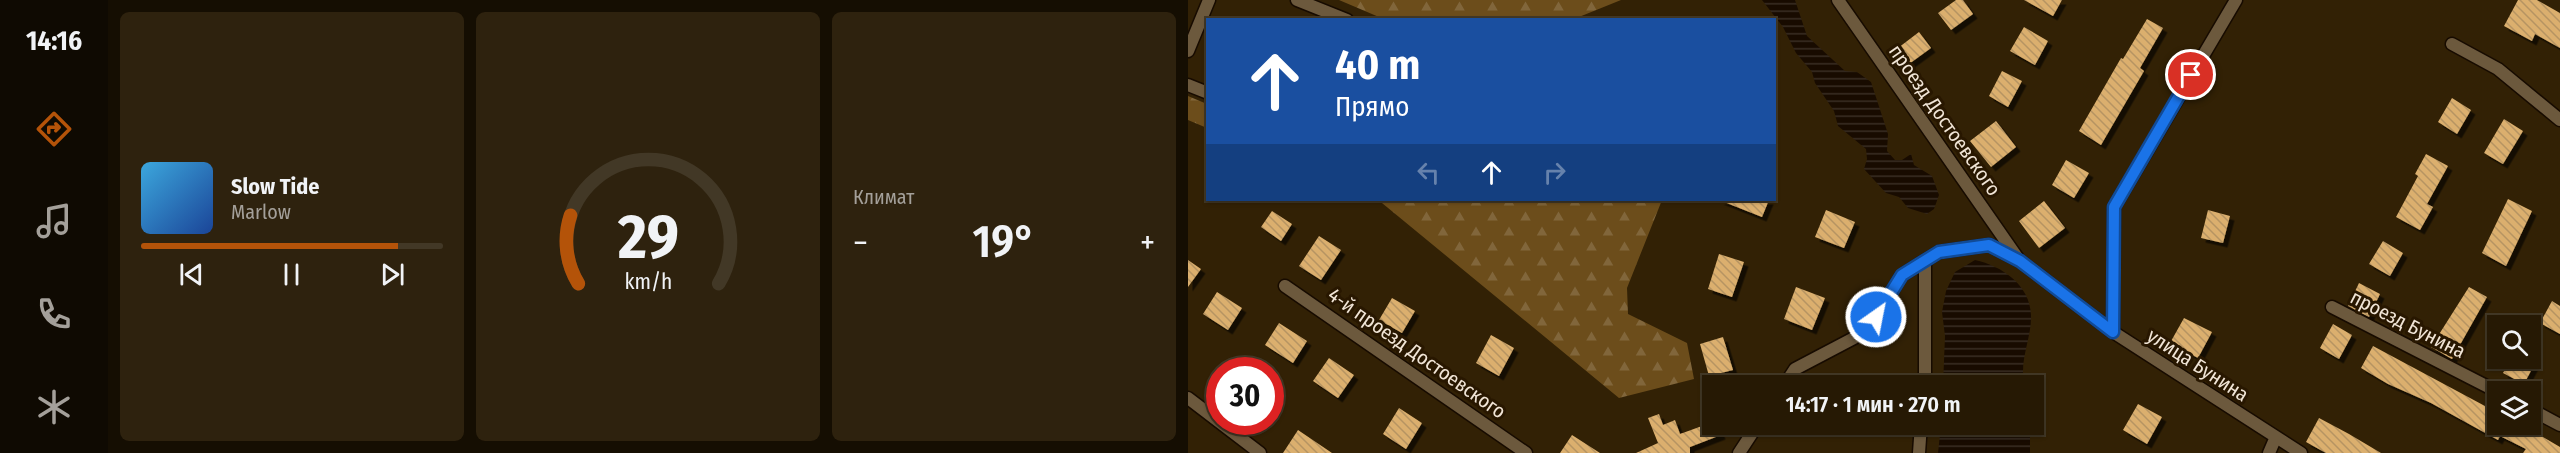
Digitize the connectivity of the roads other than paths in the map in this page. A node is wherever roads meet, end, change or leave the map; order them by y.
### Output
1 (1209, 0) edge
2 (1298, 0) edge
3 (1838, 0) edge
4 (2235, 0) edge
5 (1342, 18) edge
6 (2452, 44) dead end
7 (1188, 51) edge
8 (1188, 86) edge
9 (1206, 92) edge
10 (2560, 120) edge
11 (1926, 261) junction
12 (2020, 261) junction
13 (1285, 286) dead end
14 (2332, 307) dead end
15 (2113, 332) junction
16 (1791, 375) edge
17 (1925, 375) edge
18 (2487, 386) edge
19 (1188, 398) edge
20 (2541, 414) edge
21 (2560, 424) edge
22 (1751, 435) edge
23 (1921, 435) edge
24 (2275, 439) junction
25 (1260, 453) edge
26 (1526, 453) edge
27 (1739, 453) edge
28 (1919, 453) edge
29 (2269, 453) edge
30 (2301, 453) edge

1 - 7 street
2 - 5 street
3 - 12 street, проезд Достоевского
4 - 15 street
6 - 10 street
8 - 9 street
11 - 12 street
11 - 16 street
11 - 17 street
12 - 15 street, улица Бунина
13 - 26 street, 4-й проезд Достоевского
14 - 18 street, проезд Бунина
15 - 24 street, улица Бунина
19 - 25 street
20 - 21 street
22 - 27 street
23 - 28 street
24 - 29 street
24 - 30 street, улица Бунина

